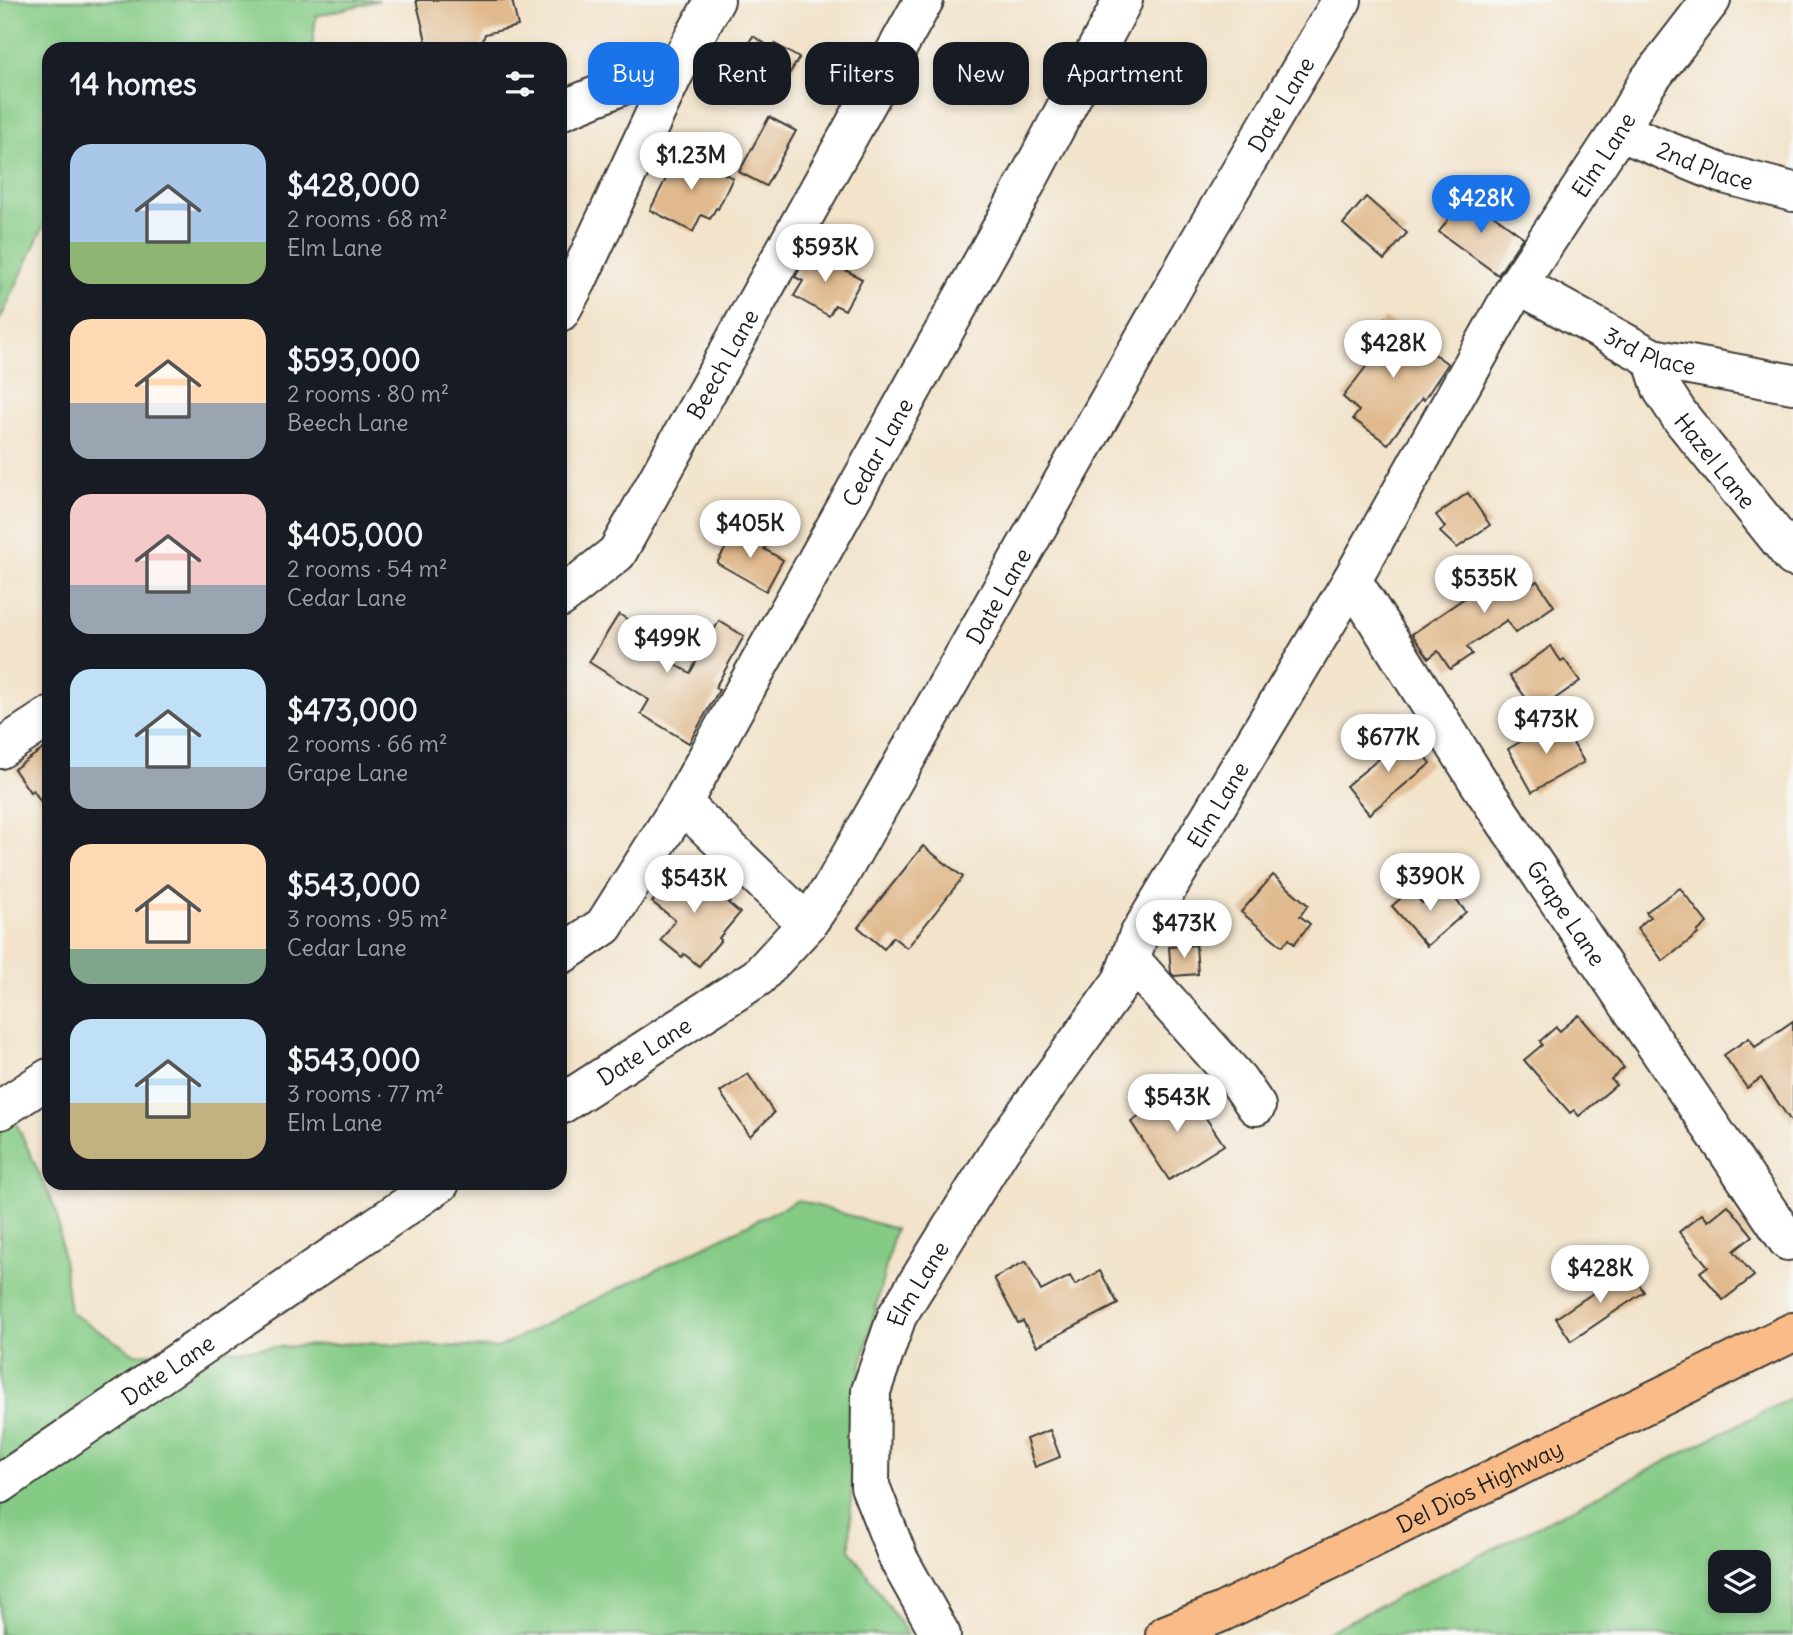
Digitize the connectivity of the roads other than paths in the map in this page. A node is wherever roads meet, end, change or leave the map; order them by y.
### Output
1 (715, 0) edge
2 (924, 0) edge
3 (1123, 0) edge
4 (1342, 0) edge
5 (1711, 0) edge
6 (679, 64) edge
7 (588, 99) edge
8 (659, 105) edge
9 (567, 108) edge
10 (1619, 131) junction
11 (1793, 192) edge
12 (1518, 284) junction
13 (567, 299) edge
14 (1652, 358) junction
15 (1793, 384) edge
16 (1793, 557) edge
17 (1352, 580) junction
18 (567, 592) edge
19 (42, 722) edge
20 (0, 749) edge
21 (682, 803) junction
22 (807, 924) junction
23 (567, 951) edge
24 (1130, 958) junction
25 (42, 1083) edge
26 (567, 1100) edge
27 (1256, 1106) dead end
28 (0, 1110) edge
29 (430, 1190) edge
30 (1788, 1241) dead end
31 (1793, 1332) edge
32 (0, 1484) edge
33 (942, 1635) edge
34 (1165, 1635) edge

1 - 6 street
2 - 18 street, Beech Lane
3 - 21 street, Cedar Lane
4 - 22 street, Date Lane
5 - 10 street, Elm Lane
7 - 9 street
8 - 13 street
10 - 11 street, 2nd Place
10 - 12 street, Elm Lane
12 - 14 street, 3rd Place
12 - 17 street, Elm Lane
14 - 15 street, 3rd Place
14 - 16 street, Hazel Lane
17 - 24 street, Elm Lane
17 - 30 street, Grape Lane
19 - 20 street
21 - 22 street
21 - 23 street, Cedar Lane
22 - 26 street, Date Lane
24 - 27 street
24 - 33 street, Elm Lane
25 - 28 street
29 - 32 street, Date Lane
31 - 34 main road, Del Dios Highway

